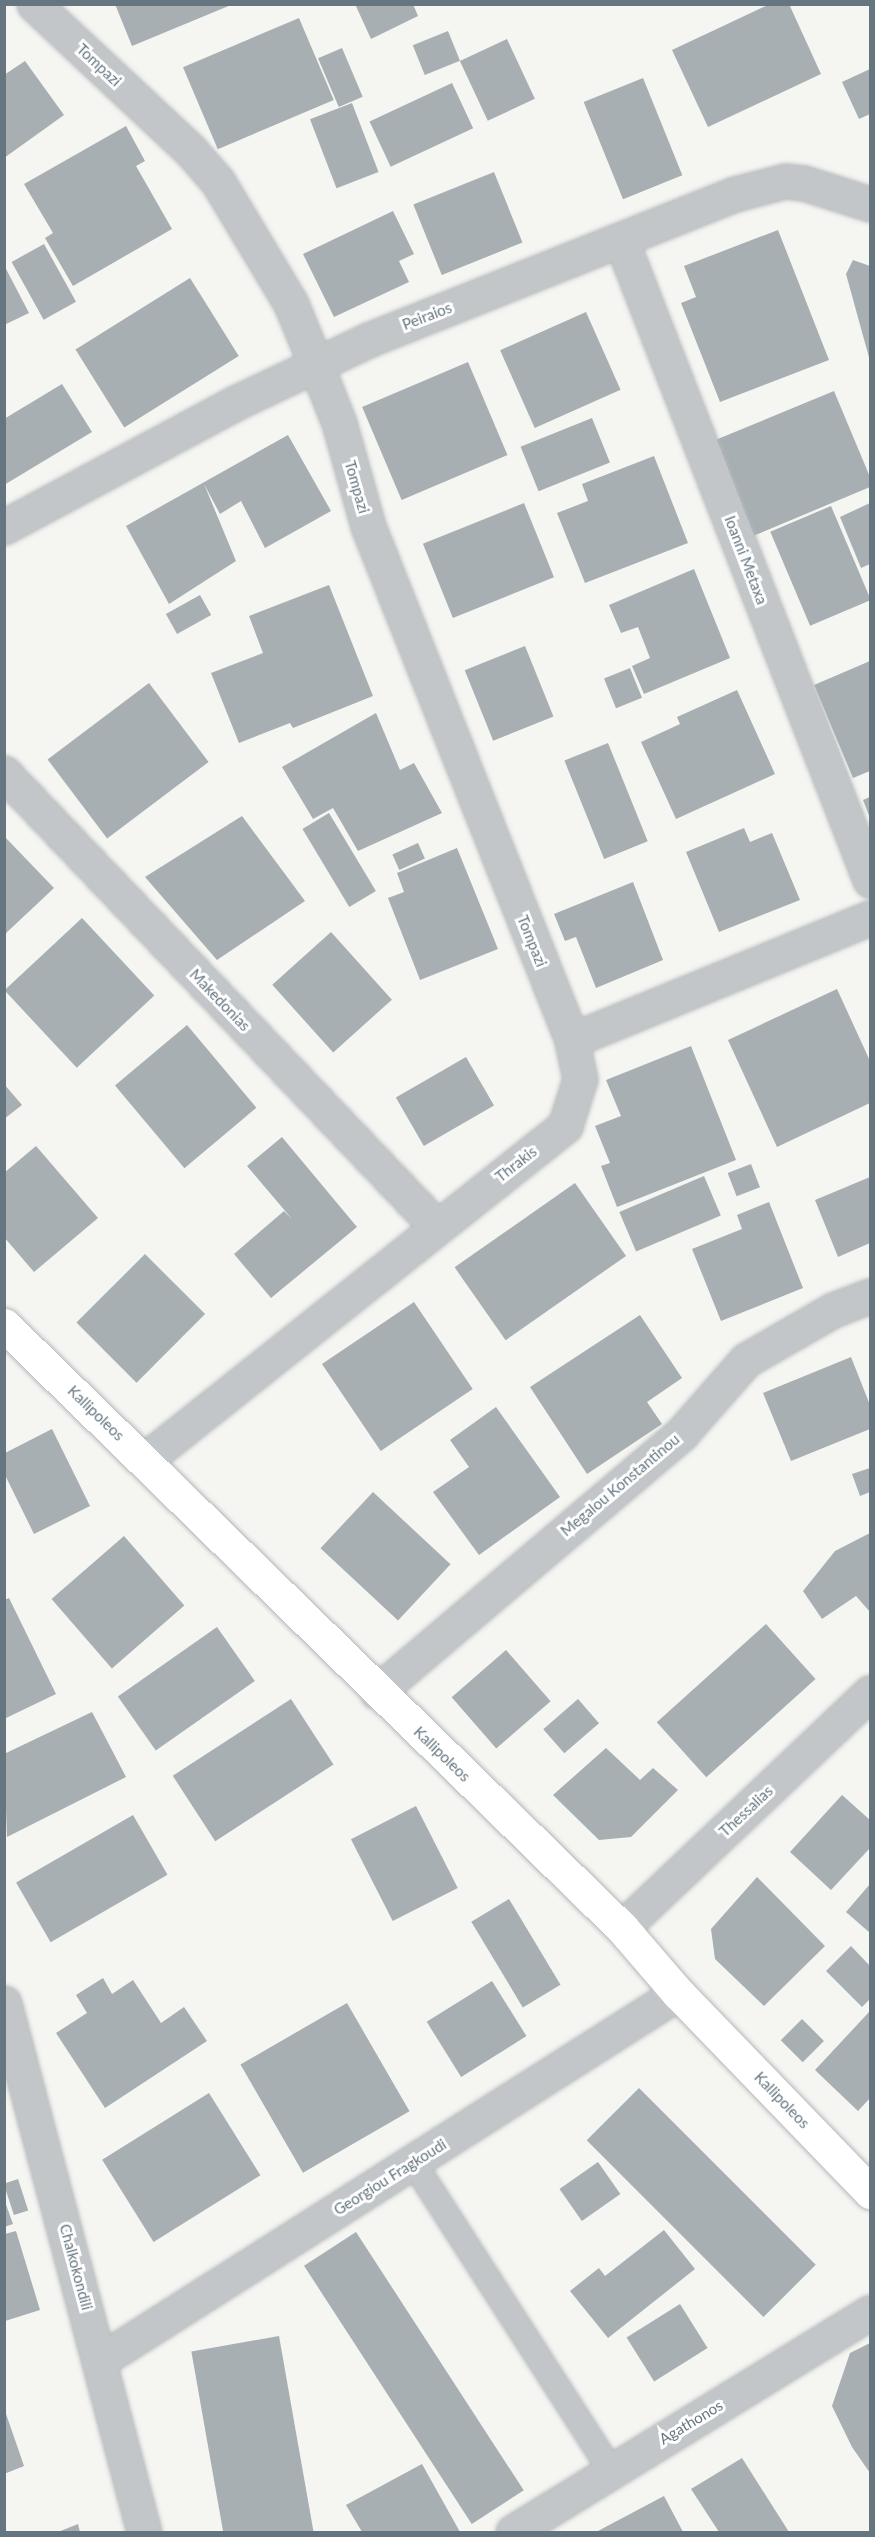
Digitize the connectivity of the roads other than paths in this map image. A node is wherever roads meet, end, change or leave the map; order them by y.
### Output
1 (34, 4) edge
2 (870, 204) edge
3 (621, 240) junction
4 (316, 365) junction
5 (4, 527) edge
6 (4, 773) edge
7 (870, 880) edge
8 (870, 918) edge
9 (572, 1040) junction
10 (436, 1226) junction
11 (870, 1296) edge
12 (4, 1325) edge
13 (145, 1460) junction
14 (377, 1692) junction
15 (870, 1693) edge
16 (622, 1928) junction
17 (678, 1993) junction
18 (4, 2003) edge
19 (413, 2162) junction
20 (870, 2192) edge
21 (870, 2312) edge
22 (101, 2360) junction
23 (611, 2471) junction
24 (144, 2532) edge
25 (513, 2532) edge

1 - 4 street, Tompazi
2 - 3 street, Peiraios
3 - 4 street, Peiraios
3 - 7 street, Ioanni Metaxa
4 - 5 street, Peiraios
4 - 9 street, Tompazi
6 - 10 street, Makedonias
8 - 9 street
9 - 10 street, Thrakis
10 - 13 street, Thrakis
11 - 14 street, Megalou Konstantinou
12 - 13 main road, Kallipoleos
13 - 14 main road, Kallipoleos
14 - 16 main road, Kallipoleos
15 - 16 street, Thessalias
16 - 17 main road, Kallipoleos
17 - 19 street, Georgiou Fragkoudi
17 - 20 main road, Kallipoleos
18 - 22 street, Chalkokondili
19 - 22 street, Georgiou Fragkoudi
19 - 23 lane
21 - 23 street, Agathonos
22 - 24 street, Chalkokondili
23 - 25 street, Agathonos

